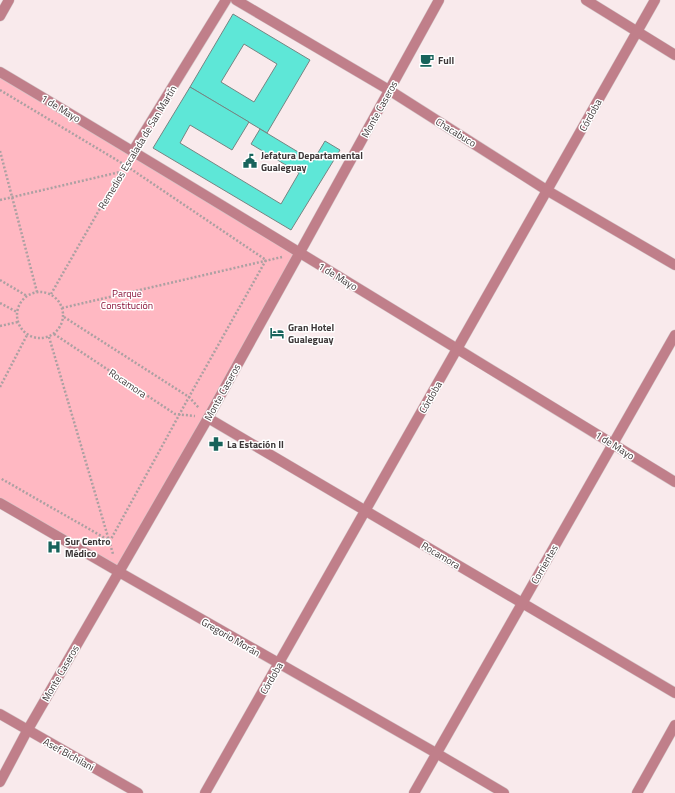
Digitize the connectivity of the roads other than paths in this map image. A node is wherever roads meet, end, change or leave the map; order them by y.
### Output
1 (10, 0) edge
2 (226, 0) edge
3 (236, 0) edge
4 (439, 0) edge
5 (586, 0) edge
6 (655, 0) edge
7 (0, 16) edge
8 (637, 32) junction
9 (675, 55) edge
10 (0, 72) edge
11 (390, 90) junction
12 (133, 151) junction
13 (548, 190) junction
14 (300, 252) junction
15 (675, 265) edge
16 (675, 335) edge
17 (458, 349) junction
18 (208, 418) junction
19 (613, 444) junction
20 (675, 482) edge
21 (0, 503) edge
22 (366, 510) junction
23 (119, 572) junction
24 (522, 603) junction
25 (279, 664) junction
26 (675, 693) edge
27 (0, 714) edge
28 (675, 725) edge
29 (27, 731) junction
30 (436, 753) junction
31 (0, 782) edge
32 (138, 793) edge
33 (205, 793) edge
34 (414, 793) edge
35 (504, 793) edge
36 (636, 793) edge

1 - 7 street
2 - 12 street, Remedios Escalada de San Martín
3 - 11 street, Chacabuco
4 - 11 street, Monte Caseros
5 - 8 street
6 - 8 street, Córdoba
8 - 9 street
8 - 13 street, Córdoba
10 - 12 street, 1 de Mayo
11 - 13 street, Chacabuco
11 - 14 street, Monte Caseros
12 - 14 street, 1 de Mayo
13 - 15 street, Chacabuco
13 - 17 street, Córdoba
14 - 17 street, 1 de Mayo
14 - 18 street, Monte Caseros
16 - 19 street, Corrientes
17 - 19 street, 1 de Mayo
17 - 22 street, Córdoba
18 - 22 street, Rocamora
18 - 23 street, Monte Caseros
19 - 20 street, 1 de Mayo
19 - 24 street, Corrientes
21 - 23 street, Gregorio Morán
22 - 24 street, Rocamora
22 - 25 street, Córdoba
23 - 25 street, Gregorio Morán
23 - 29 street, Monte Caseros
24 - 26 street, Rocamora
24 - 30 street, Corrientes
25 - 30 street, Gregorio Morán
25 - 33 street, Córdoba
27 - 29 street, Asef Bichilani
28 - 36 street
29 - 31 street, Monte Caseros
29 - 32 street, Asef Bichilani
30 - 34 street, Corrientes
30 - 35 street, Gregorio Morán

